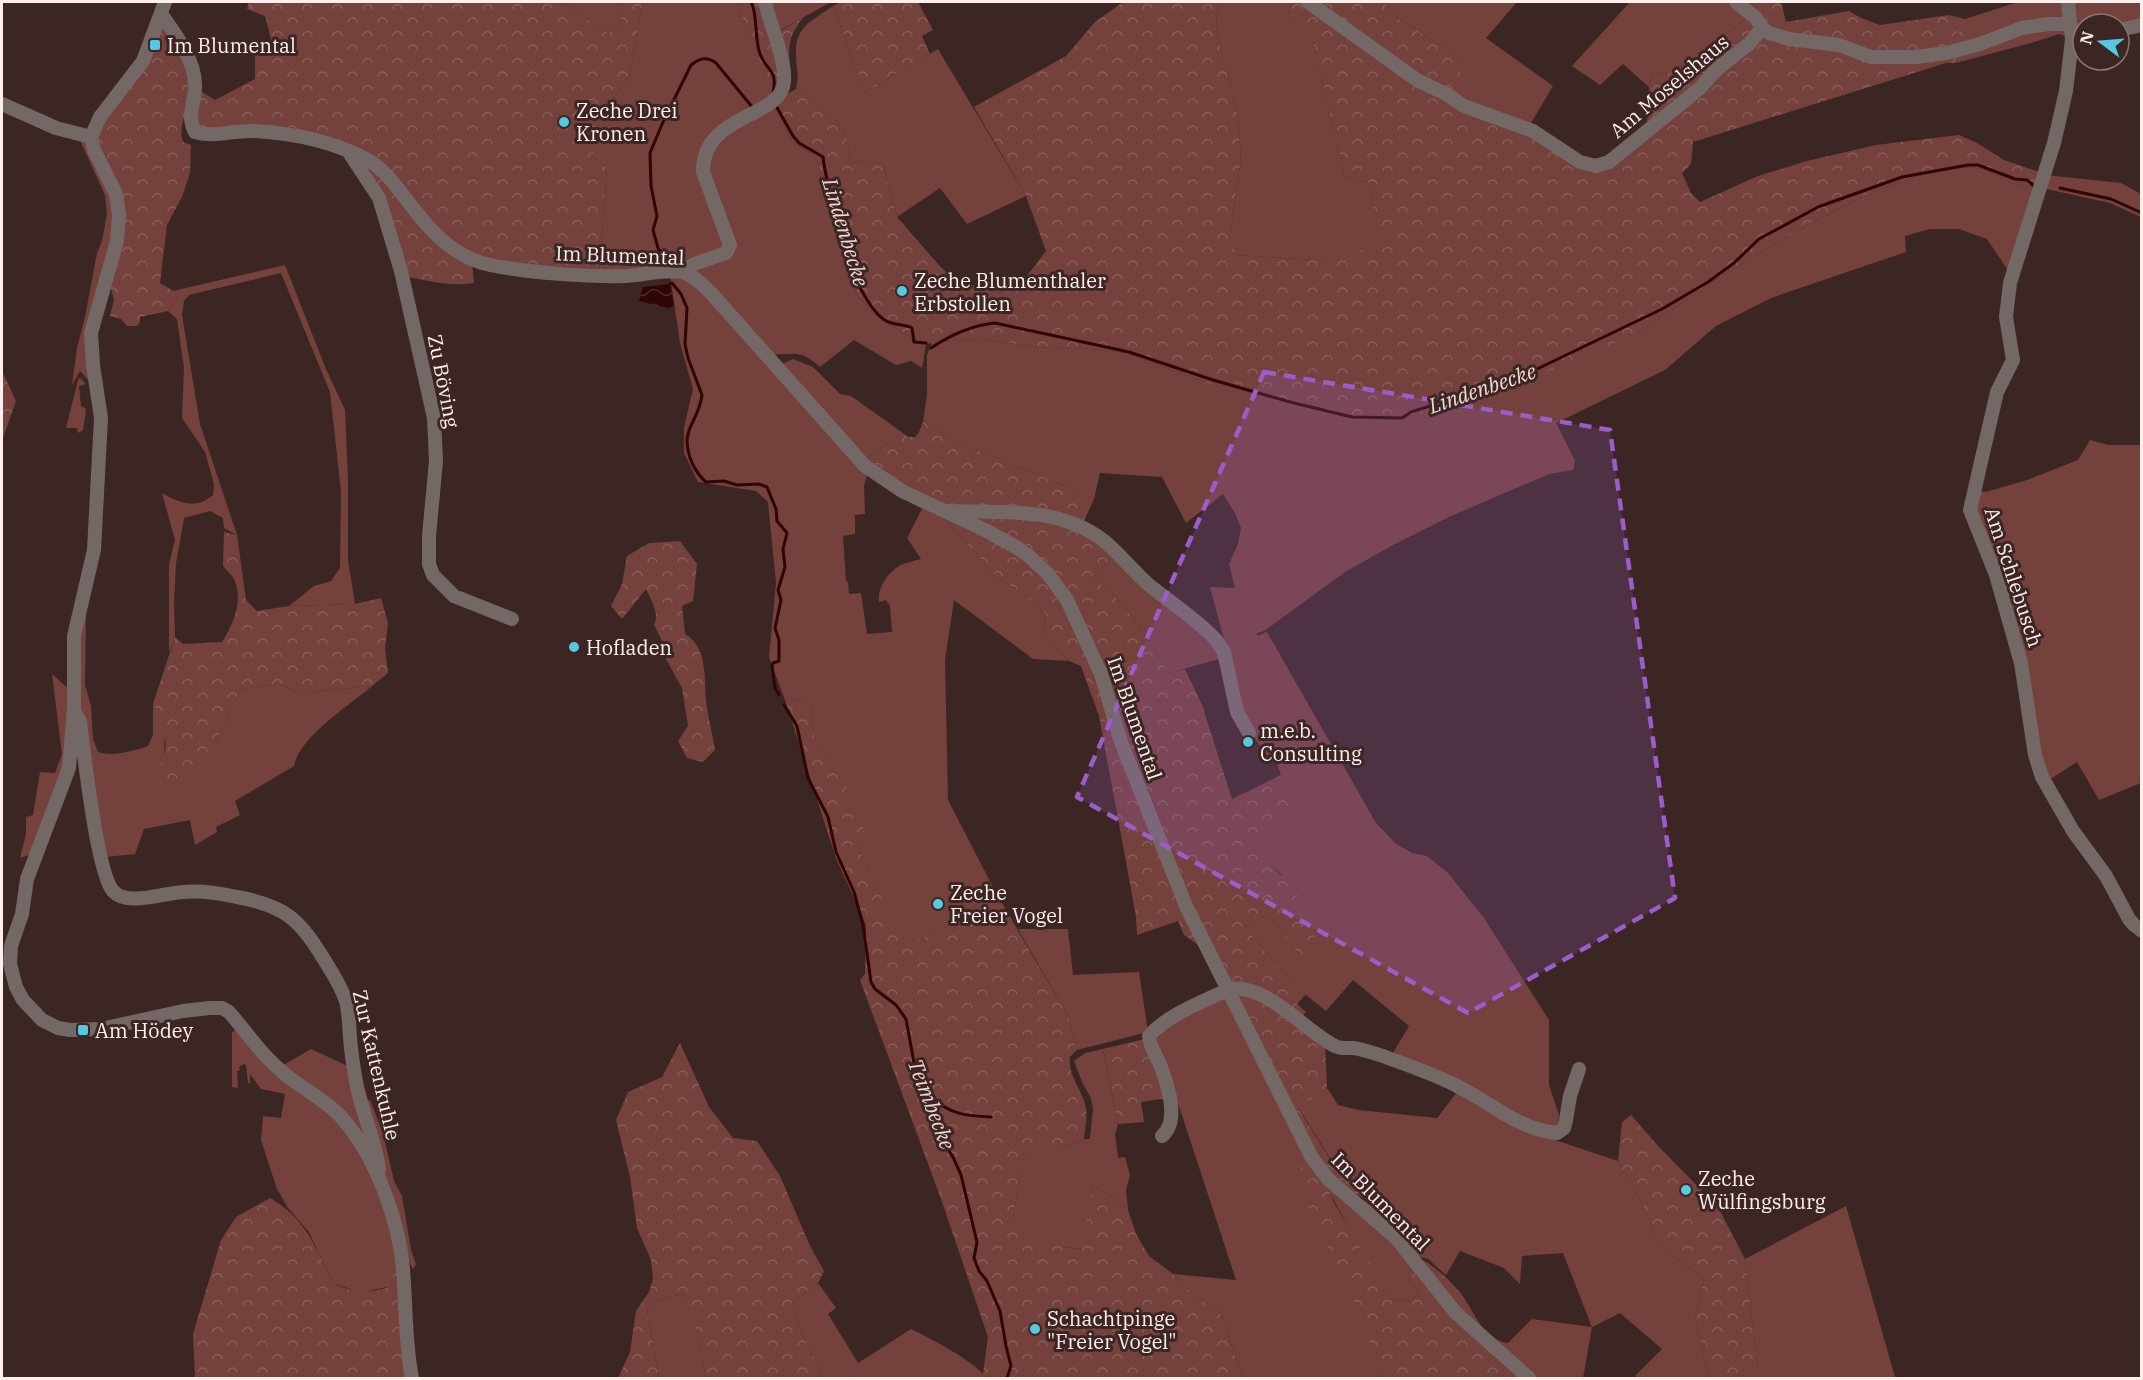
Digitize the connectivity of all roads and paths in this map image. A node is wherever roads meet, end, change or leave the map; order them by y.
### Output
1 (765, 2) edge
2 (1308, 2) edge
3 (1736, 2) edge
4 (2068, 2) edge
5 (163, 8) edge
6 (2070, 24) joint
7 (1762, 28) junction
8 (2071, 69) edge
9 (2, 104) edge
10 (91, 137) junction
11 (348, 152) junction
12 (682, 272) junction
13 (944, 511) junction
14 (512, 619) dead end
15 (74, 709) junction
16 (1249, 733) dead end
17 (2142, 930) edge
18 (6, 950) edge
19 (6, 973) edge
20 (1229, 989) junction
21 (1579, 1069) dead end
22 (1162, 1136) dead end
23 (379, 1179) junction
24 (412, 1378) edge
25 (1529, 1378) edge

1 - 12 street
2 - 7 street, Am Moselshaus
3 - 7 street
4 - 6 street, Am Schlebusch
5 - 10 street
5 - 11 street, Im Blumental
6 - 7 street
8 - 17 street, Am Schlebusch
9 - 10 street
10 - 15 street
11 - 12 street, Im Blumental
11 - 14 street, Zu Böving
12 - 13 street, Im Blumental
13 - 16 street, Im Blumental
13 - 20 street, Im Blumental
15 - 18 street
15 - 23 street, Zur Kattenkuhle
18 - 19 street
19 - 23 street
20 - 21 street
20 - 22 street
20 - 25 street, Im Blumental
23 - 24 street

